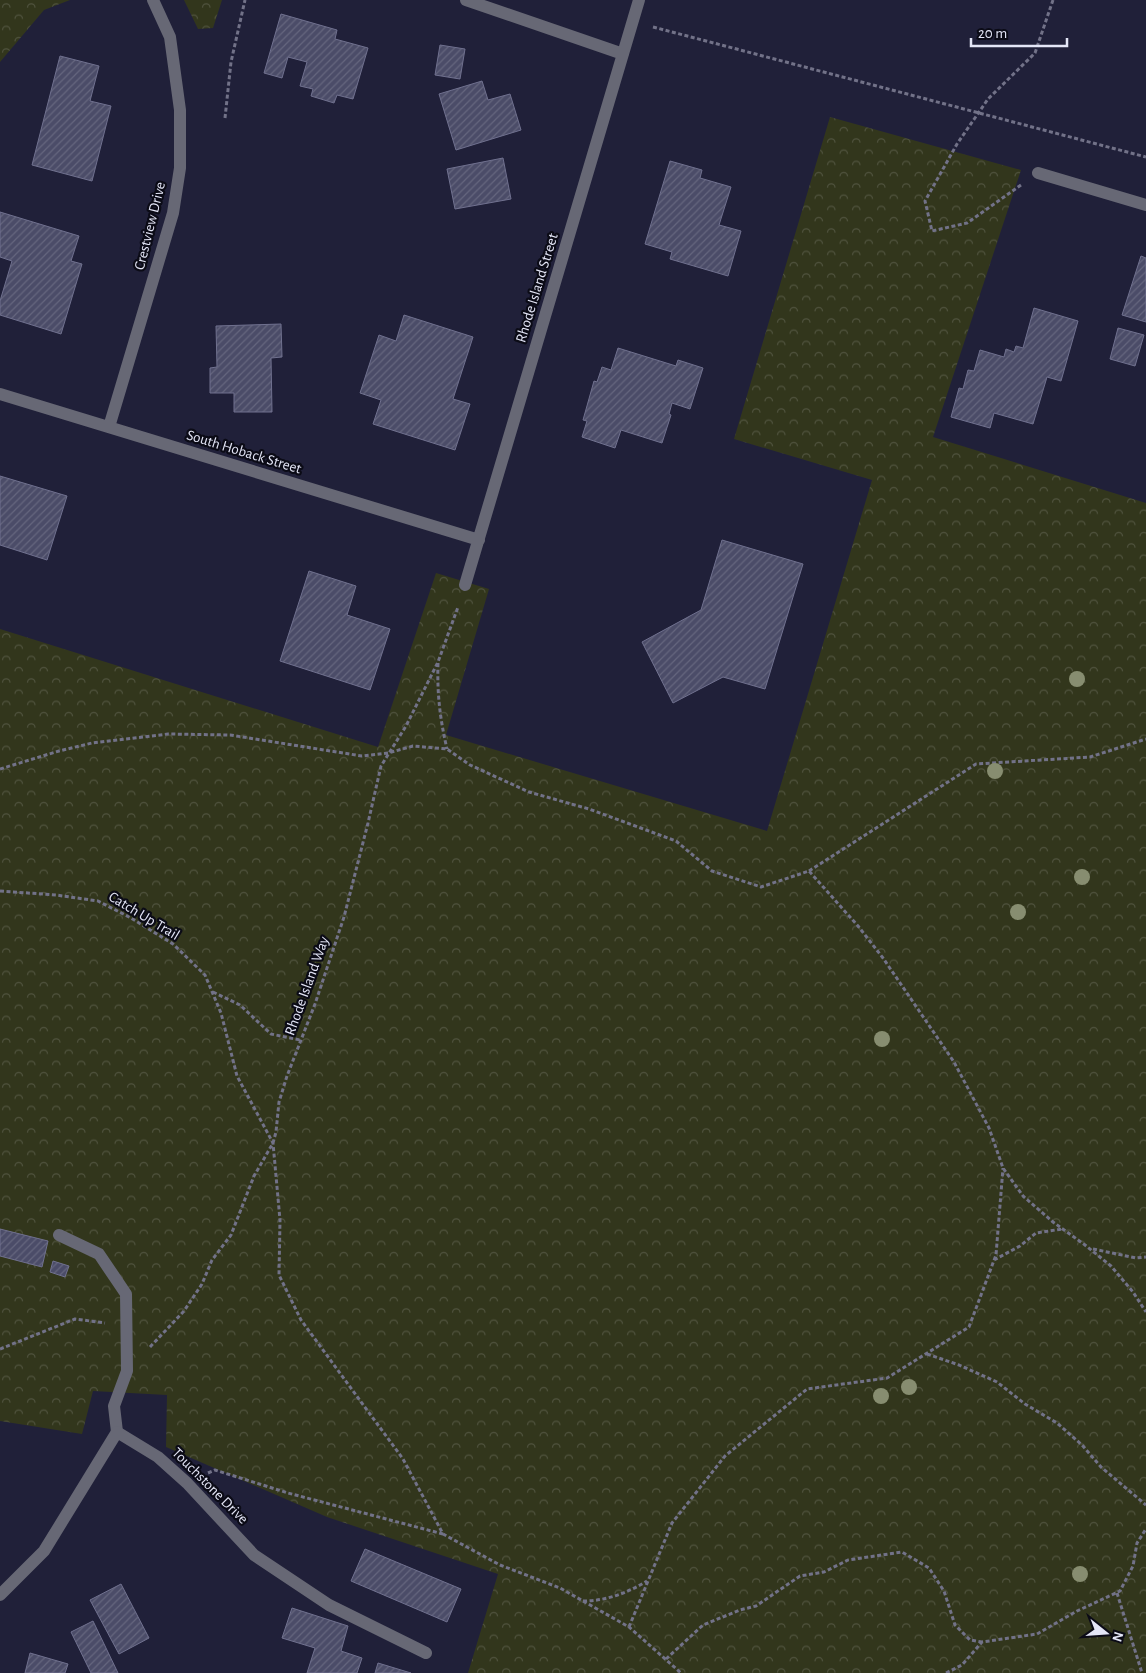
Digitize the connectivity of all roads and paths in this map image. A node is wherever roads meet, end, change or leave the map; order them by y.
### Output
1 (153, 0) edge
2 (245, 0) edge
3 (466, 0) edge
4 (639, 0) edge
5 (1052, 0) edge
6 (632, 22) junction
7 (623, 54) junction
8 (978, 113) junction
9 (225, 118) dead end
10 (1146, 157) edge
11 (1038, 173) joint
12 (1146, 205) edge
13 (0, 394) edge
14 (109, 428) junction
15 (479, 540) junction
16 (465, 585) joint
17 (438, 662) junction
18 (1146, 739) edge
19 (448, 749) junction
20 (388, 753) junction
21 (0, 769) edge
22 (809, 871) junction
23 (0, 891) edge
24 (212, 992) junction
25 (300, 1040) junction
26 (273, 1143) junction
27 (1003, 1168) junction
28 (1062, 1228) junction
29 (59, 1235) dead end
30 (1091, 1249) junction
31 (1146, 1257) edge
32 (994, 1260) junction
33 (1146, 1312) edge
34 (108, 1324) dead end
35 (0, 1349) edge
36 (926, 1354) junction
37 (127, 1371) junction
38 (117, 1432) junction
39 (187, 1483) junction
40 (1146, 1505) edge
41 (1146, 1529) edge
42 (443, 1534) junction
43 (648, 1581) junction
44 (1117, 1593) junction
45 (0, 1595) edge
46 (582, 1601) junction
47 (629, 1626) junction
48 (982, 1642) junction
49 (426, 1652) dead end
50 (666, 1659) junction
51 (681, 1673) edge
52 (946, 1673) edge
53 (1142, 1673) edge

1 - 14 street, Crestview Drive
2 - 9 path
3 - 7 street
4 - 6 street, Rhode Island Street
5 - 8 path
6 - 7 street, Rhode Island Street
6 - 8 path
7 - 15 street, Rhode Island Street
8 - 10 path
8 - 11 path
11 - 12 street
13 - 14 street, South Hoback Street
14 - 15 street, South Hoback Street
15 - 16 street, Rhode Island Street
16 - 17 path, Rhode Island Way
17 - 19 path
17 - 20 path, Rhode Island Way
18 - 22 path
19 - 20 path
19 - 22 path
20 - 21 path
20 - 25 path, Rhode Island Way
22 - 27 path
23 - 24 path, Catch Up Trail
24 - 25 path
24 - 26 path, Catch Up Trail
25 - 26 path, Rhode Island Way
26 - 37 path, Rhode Island Way
26 - 42 path
27 - 28 path
27 - 32 path
28 - 30 path
28 - 32 path
29 - 37 street
30 - 31 path
30 - 33 path
32 - 36 path
34 - 35 path
36 - 40 path
36 - 43 path
37 - 38 street
38 - 39 street, Touchstone Drive
38 - 45 street
39 - 42 path
39 - 49 street, Touchstone Drive
41 - 44 path
42 - 46 path
43 - 46 path
43 - 47 path
44 - 48 path
44 - 53 path
46 - 47 path
47 - 50 path
48 - 50 path
48 - 52 path
50 - 51 path

